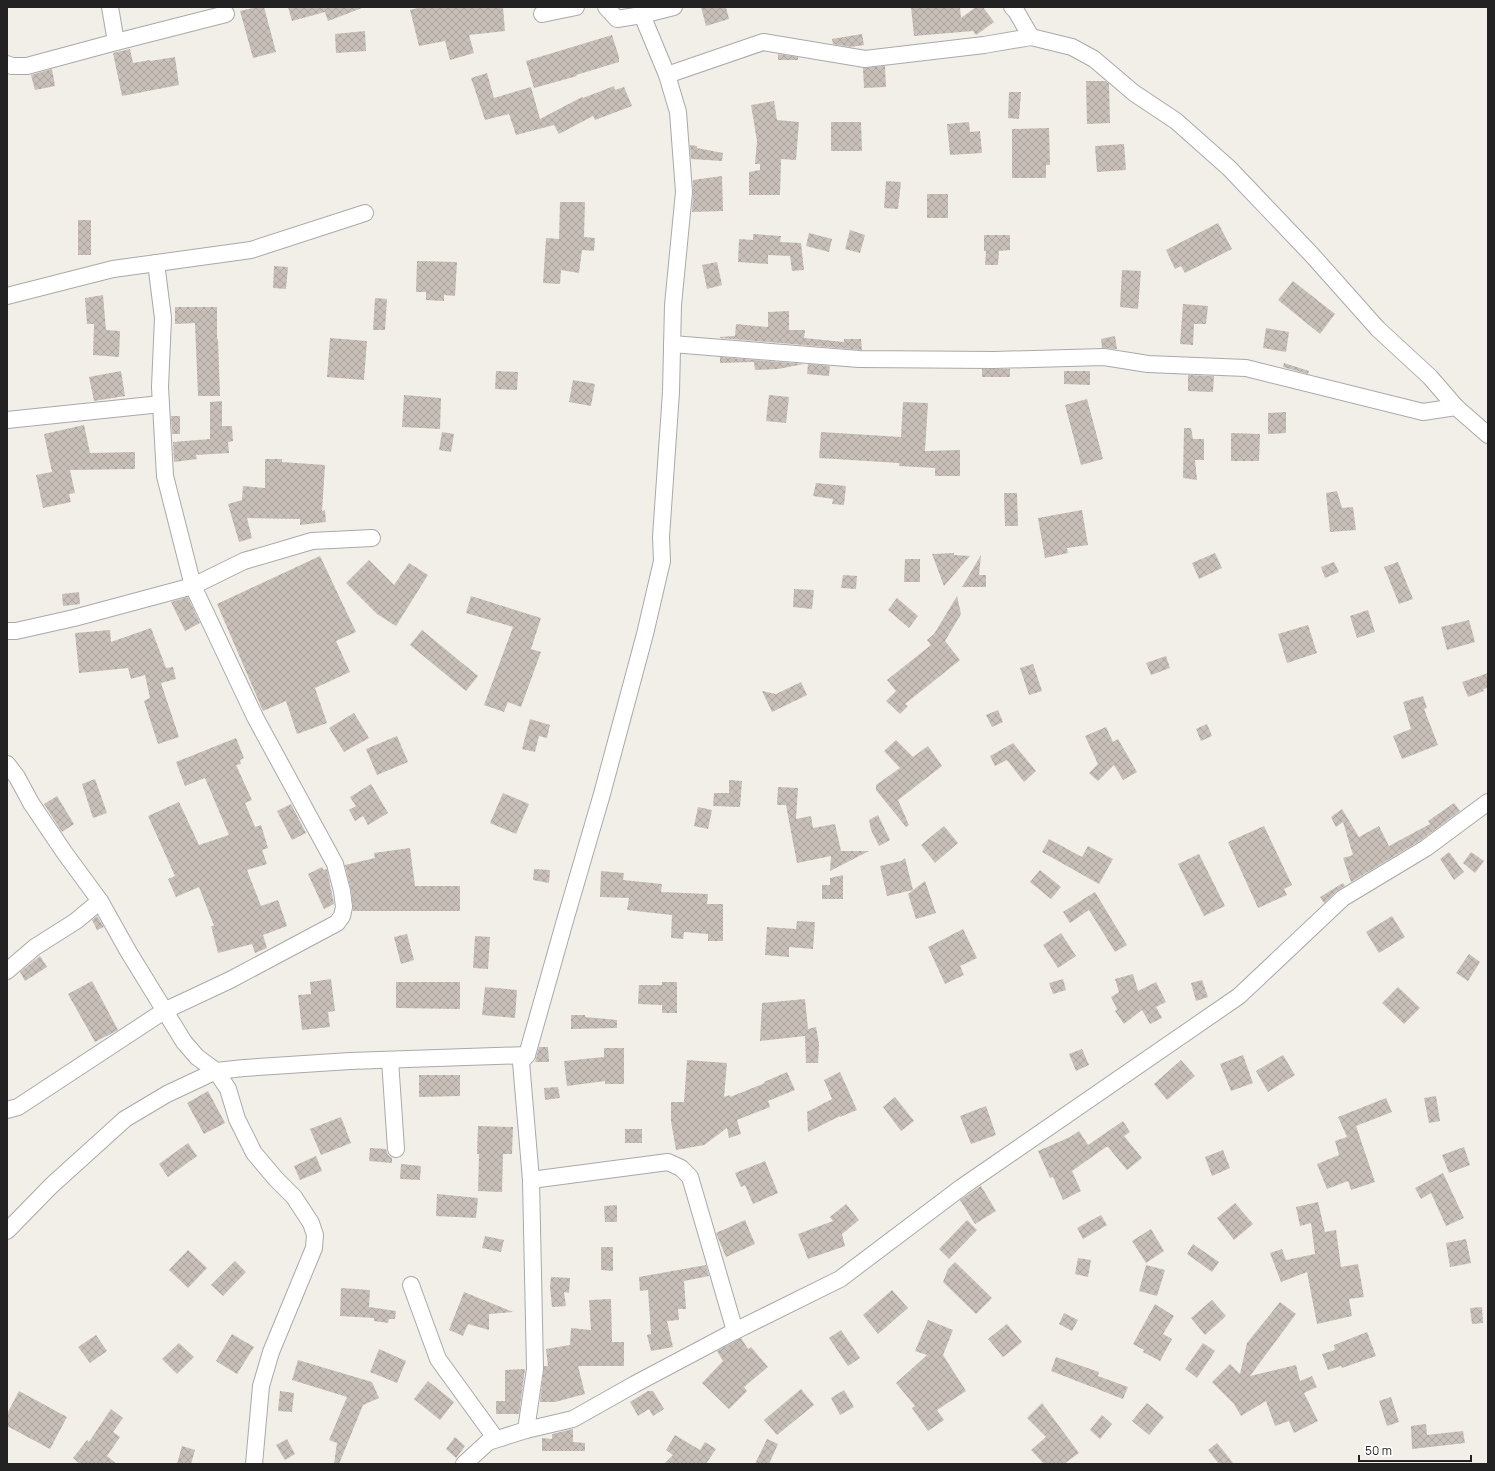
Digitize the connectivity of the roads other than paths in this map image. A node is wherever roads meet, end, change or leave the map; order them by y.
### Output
1 (110, 7) edge
2 (576, 7) edge
3 (606, 7) edge
4 (1012, 7) edge
5 (668, 8) edge
6 (226, 14) dead end
7 (542, 14) dead end
8 (642, 15) junction
9 (1031, 37) junction
10 (116, 42) junction
11 (7, 64) edge
12 (668, 75) junction
13 (365, 213) dead end
14 (156, 263) junction
15 (7, 296) edge
16 (672, 344) junction
17 (161, 404) junction
18 (1456, 407) junction
19 (7, 420) edge
20 (1488, 435) edge
21 (372, 538) dead end
22 (193, 586) junction
23 (7, 631) edge
24 (7, 764) edge
25 (1488, 802) edge
26 (100, 901) junction
27 (7, 971) edge
28 (164, 1010) junction
29 (527, 1055) junction
30 (390, 1060) junction
31 (216, 1071) junction
32 (7, 1110) edge
33 (396, 1149) dead end
34 (531, 1180) junction
35 (7, 1231) edge
36 (411, 1285) dead end
37 (735, 1331) junction
38 (526, 1430) junction
39 (496, 1439) junction
40 (254, 1464) edge
41 (464, 1464) edge

1 - 10 street
2 - 7 street
3 - 8 street
4 - 9 street
5 - 8 street
6 - 10 street
8 - 12 street
9 - 12 street
9 - 18 street
10 - 11 street
12 - 16 street
13 - 14 street
14 - 15 street
14 - 17 street
16 - 18 street
16 - 29 street
17 - 19 street
17 - 22 street
18 - 20 street
21 - 22 street
22 - 23 street
22 - 28 street
24 - 26 street
25 - 37 street
26 - 27 street
26 - 28 street
28 - 31 street
28 - 32 street
29 - 30 street
29 - 34 street
30 - 31 street
30 - 33 street
31 - 35 street
31 - 40 street
34 - 37 street
34 - 38 street
36 - 39 street
37 - 38 street
38 - 39 street
39 - 41 street

